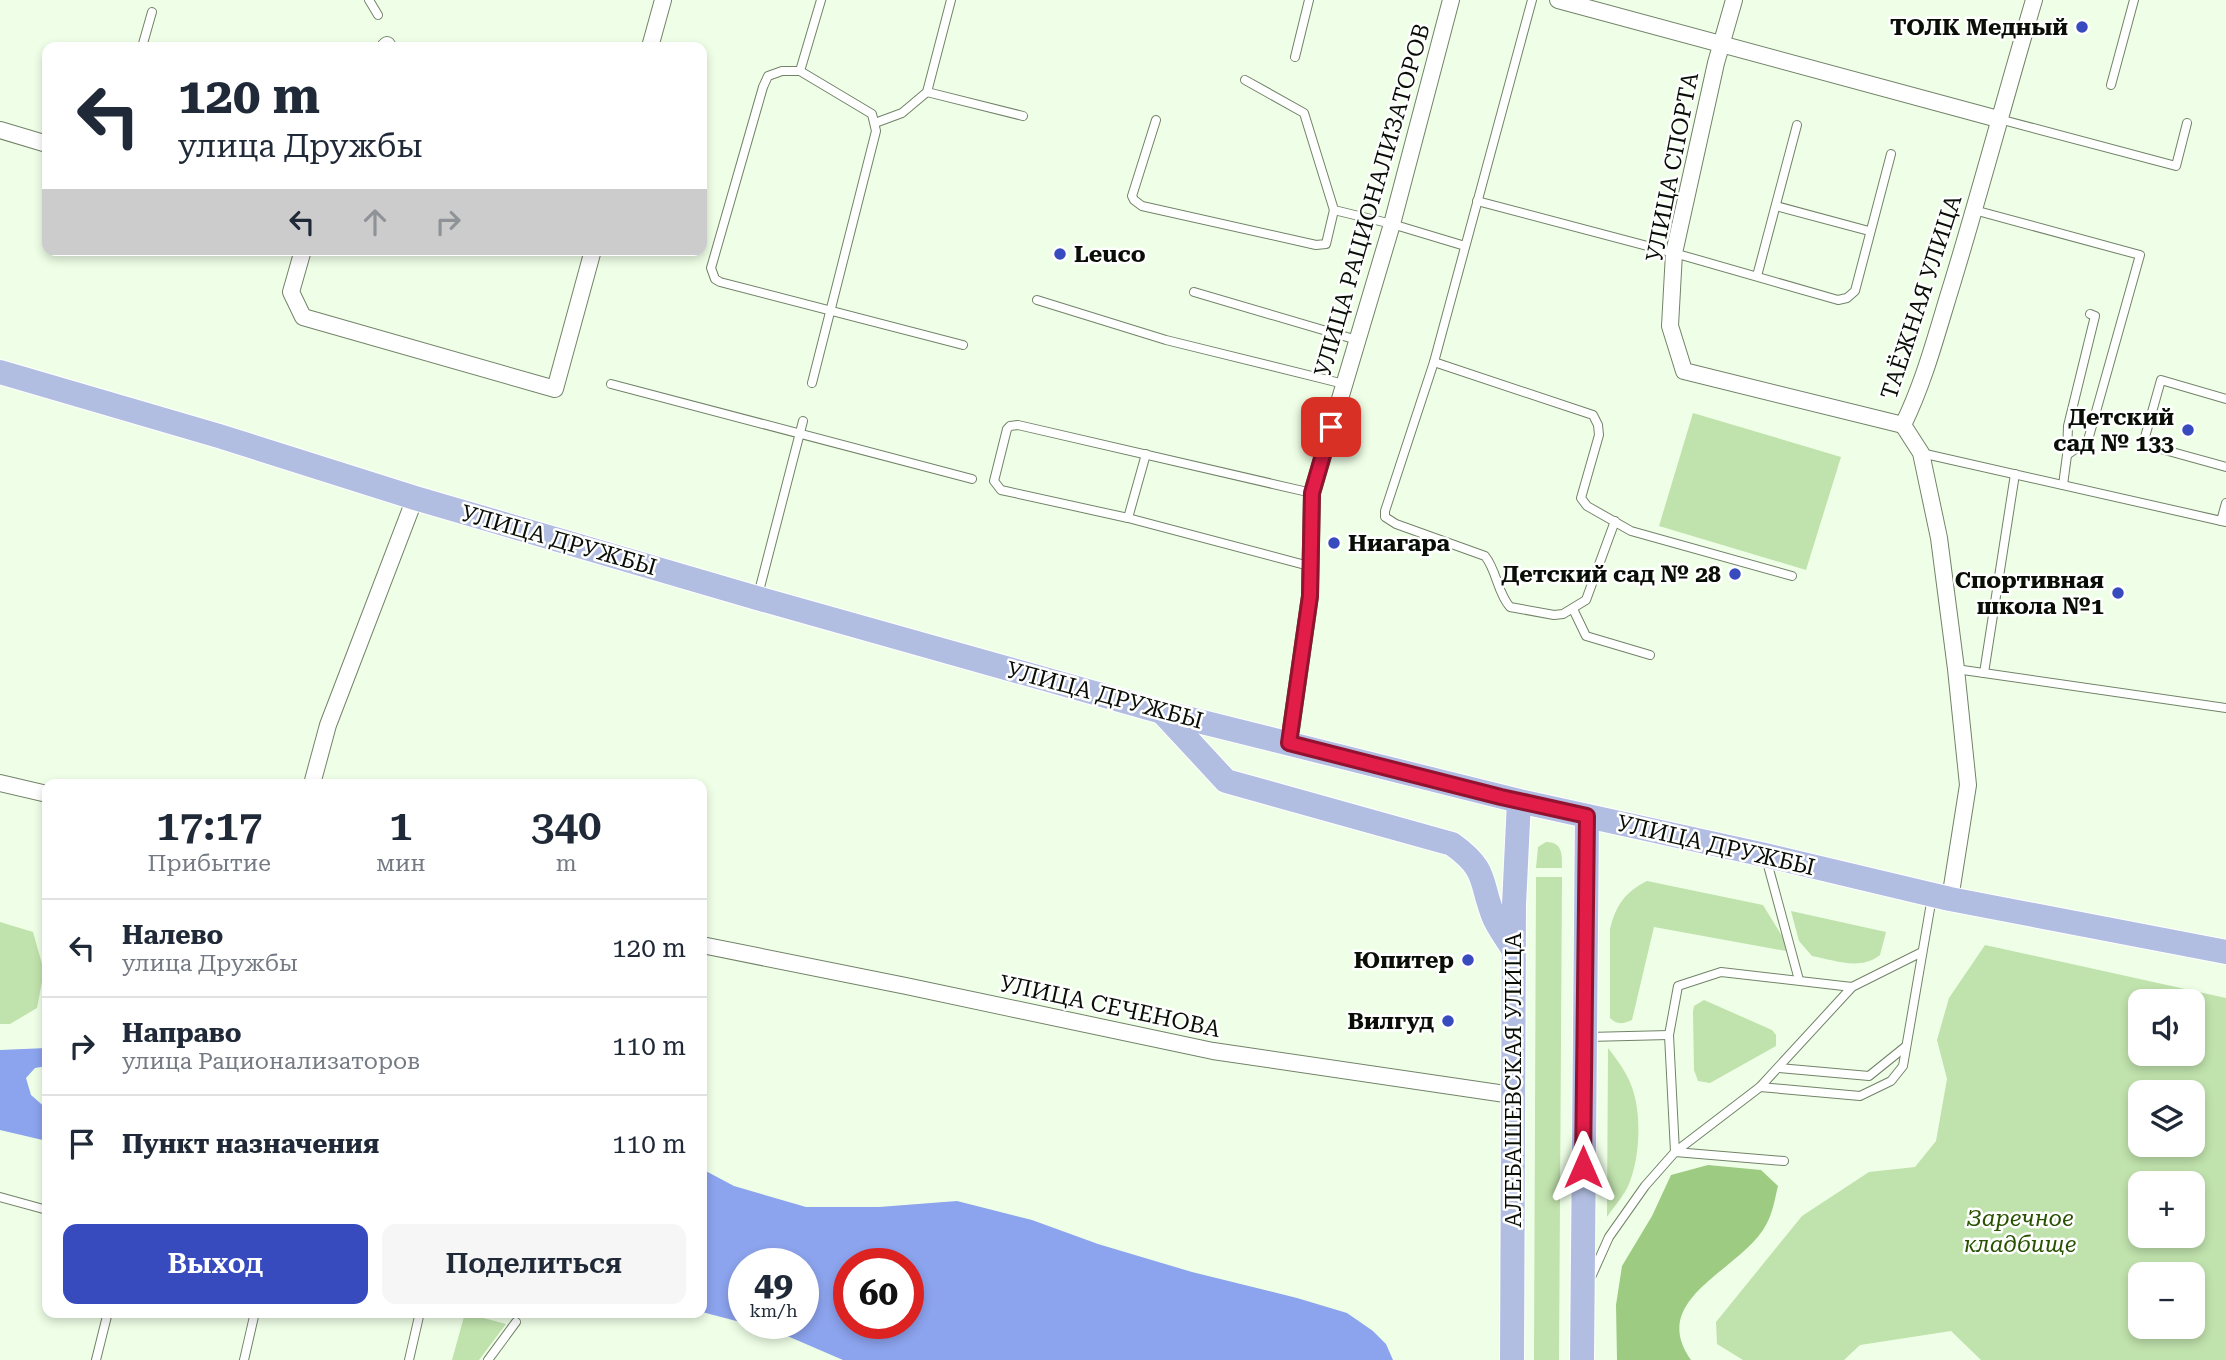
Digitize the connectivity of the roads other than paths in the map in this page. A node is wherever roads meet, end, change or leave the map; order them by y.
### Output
1 (369, 0) edge
2 (663, 0) edge
3 (821, 0) edge
4 (951, 0) edge
5 (1309, 0) edge
6 (1451, 0) edge
7 (1532, 0) edge
8 (1558, 0) edge
9 (1734, 0) edge
10 (2034, 0) edge
11 (2134, 0) edge
12 (152, 12) dead end
13 (378, 15) dead end
14 (143, 42) edge
15 (651, 42) edge
16 (1721, 44) junction
17 (1295, 57) dead end
18 (800, 71) junction
19 (1245, 80) dead end
20 (2111, 85) dead end
21 (928, 92) junction
22 (1023, 116) dead end
23 (1998, 119) junction
24 (1156, 120) dead end
25 (875, 123) junction
26 (2188, 123) dead end
27 (1797, 125) dead end
28 (0, 130) edge
29 (42, 143) edge
30 (1891, 154) dead end
31 (1477, 201) junction
32 (1776, 206) junction
33 (1974, 210) junction
34 (1334, 211) junction
35 (1392, 224) junction
36 (1869, 231) junction
37 (1465, 246) junction
38 (1674, 253) junction
39 (301, 256) edge
40 (591, 256) edge
41 (1758, 276) junction
42 (1194, 292) dead end
43 (1037, 300) dead end
44 (830, 310) junction
45 (2090, 314) dead end
46 (1357, 340) junction
47 (963, 345) dead end
48 (1434, 362) junction
49 (0, 372) edge
50 (812, 383) dead end
51 (611, 384) dead end
52 (1344, 384) junction
53 (2226, 399) edge
54 (803, 421) dead end
55 (1903, 425) junction
56 (800, 435) junction
57 (1921, 453) junction
58 (1146, 454) junction
59 (2067, 455) junction
60 (2226, 467) edge
61 (2015, 474) junction
62 (972, 479) dead end
63 (2063, 485) junction
64 (1312, 493) junction
65 (415, 498) junction
66 (2226, 503) edge
67 (1128, 518) junction
68 (1615, 521) junction
69 (2223, 521) edge
70 (1309, 566) junction
71 (1792, 576) dead end
72 (757, 598) junction
73 (1573, 609) junction
74 (1650, 655) dead end
75 (1956, 668) junction
76 (1984, 673) junction
77 (2226, 708) edge
78 (1162, 712) junction
79 (1289, 743) junction
80 (313, 779) edge
81 (0, 783) edge
82 (42, 793) edge
83 (1519, 801) junction
84 (1587, 816) junction
85 (1765, 855) junction
86 (1941, 897) junction
87 (707, 946) edge
88 (1513, 950) junction
89 (1922, 952) junction
90 (2226, 952) edge
91 (1800, 980) junction
92 (1852, 987) junction
93 (1669, 1034) junction
94 (1584, 1037) junction
95 (1905, 1047) junction
96 (1779, 1068) junction
97 (1760, 1087) junction
98 (1512, 1095) junction
99 (1675, 1152) junction
100 (1784, 1161) dead end
101 (0, 1198) edge
102 (42, 1209) edge
103 (1583, 1296) junction
104 (106, 1318) edge
105 (254, 1318) edge
106 (419, 1318) edge
107 (516, 1322) dead end
108 (96, 1360) edge
109 (244, 1360) edge
110 (409, 1360) edge
111 (488, 1360) edge
112 (1512, 1360) edge
113 (1582, 1360) edge

1 - 13 lane
2 - 15 street
3 - 18 lane
4 - 21 lane
5 - 17 lane
6 - 35 street, УЛИЦА РАЦИОНАЛИЗАТОРОВ
7 - 31 lane
8 - 16 street
9 - 16 street, УЛИЦА СПОРТА
10 - 23 street, ТАЁЖНАЯ УЛИЦА
11 - 20 lane
12 - 14 lane
16 - 23 street
16 - 38 street, УЛИЦА СПОРТА
18 - 25 lane
18 - 44 lane
19 - 34 lane
21 - 22 lane
21 - 25 lane
23 - 26 lane
23 - 33 street, ТАЁЖНАЯ УЛИЦА
24 - 34 lane
25 - 44 lane
27 - 32 lane
28 - 29 street
30 - 36 lane
31 - 37 lane
31 - 38 lane
32 - 36 lane
32 - 41 lane
33 - 55 street, ТАЁЖНАЯ УЛИЦА
33 - 59 lane
34 - 35 lane
35 - 37 lane
35 - 46 street, УЛИЦА РАЦИОНАЛИЗАТОРОВ
36 - 41 lane
37 - 48 lane
38 - 41 lane
38 - 55 street, УЛИЦА СПОРТА
39 - 40 street
42 - 46 lane
43 - 52 lane
44 - 47 lane
44 - 50 lane
45 - 59 lane
46 - 52 street, УЛИЦА РАЦИОНАЛИЗАТОРОВ
48 - 68 lane
48 - 73 lane
49 - 65 main road, УЛИЦА ДРУЖБЫ
51 - 56 lane
52 - 64 street, УЛИЦА РАЦИОНАЛИЗАТОРОВ
53 - 60 lane
54 - 56 lane
55 - 57 street, ТАЁЖНАЯ УЛИЦА
56 - 62 lane
56 - 72 lane
57 - 61 lane
57 - 75 street, ТАЁЖНАЯ УЛИЦА
58 - 64 lane
58 - 67 lane
58 - 67 lane
59 - 63 lane
61 - 63 lane
61 - 76 lane
63 - 69 lane
64 - 70 street, УЛИЦА РАЦИОНАЛИЗАТОРОВ
65 - 72 main road, УЛИЦА ДРУЖБЫ
65 - 80 street
66 - 69 lane
67 - 70 lane
68 - 71 lane
68 - 73 lane
70 - 79 street, УЛИЦА РАЦИОНАЛИЗАТОРОВ
72 - 78 main road, УЛИЦА ДРУЖБЫ
73 - 74 lane
75 - 76 lane
75 - 86 street, ТАЁЖНАЯ УЛИЦА
76 - 77 lane
78 - 79 main road, УЛИЦА ДРУЖБЫ
78 - 88 main road
79 - 83 main road, УЛИЦА ДРУЖБЫ
81 - 82 street
83 - 84 main road, УЛИЦА ДРУЖБЫ
83 - 88 main road, АЛЕБАШЕВСКАЯ УЛИЦА
84 - 85 main road, УЛИЦА ДРУЖБЫ
84 - 94 main road
85 - 86 main road, УЛИЦА ДРУЖБЫ
85 - 91 lane
86 - 89 lane
86 - 90 main road, УЛИЦА ДРУЖБЫ
87 - 98 street, УЛИЦА СЕЧЕНОВА
88 - 98 main road, АЛЕБАШЕВСКАЯ УЛИЦА
89 - 92 lane
89 - 95 lane
91 - 92 lane
91 - 93 lane
92 - 96 lane
93 - 94 lane
93 - 99 lane
94 - 103 main road
95 - 96 lane
95 - 97 lane
96 - 97 lane
97 - 99 lane
98 - 112 main road, АЛЕБАШЕВСКАЯ УЛИЦА
99 - 100 lane
99 - 103 lane
101 - 102 lane
103 - 113 main road
104 - 108 lane
105 - 109 lane
106 - 110 lane
107 - 111 lane

